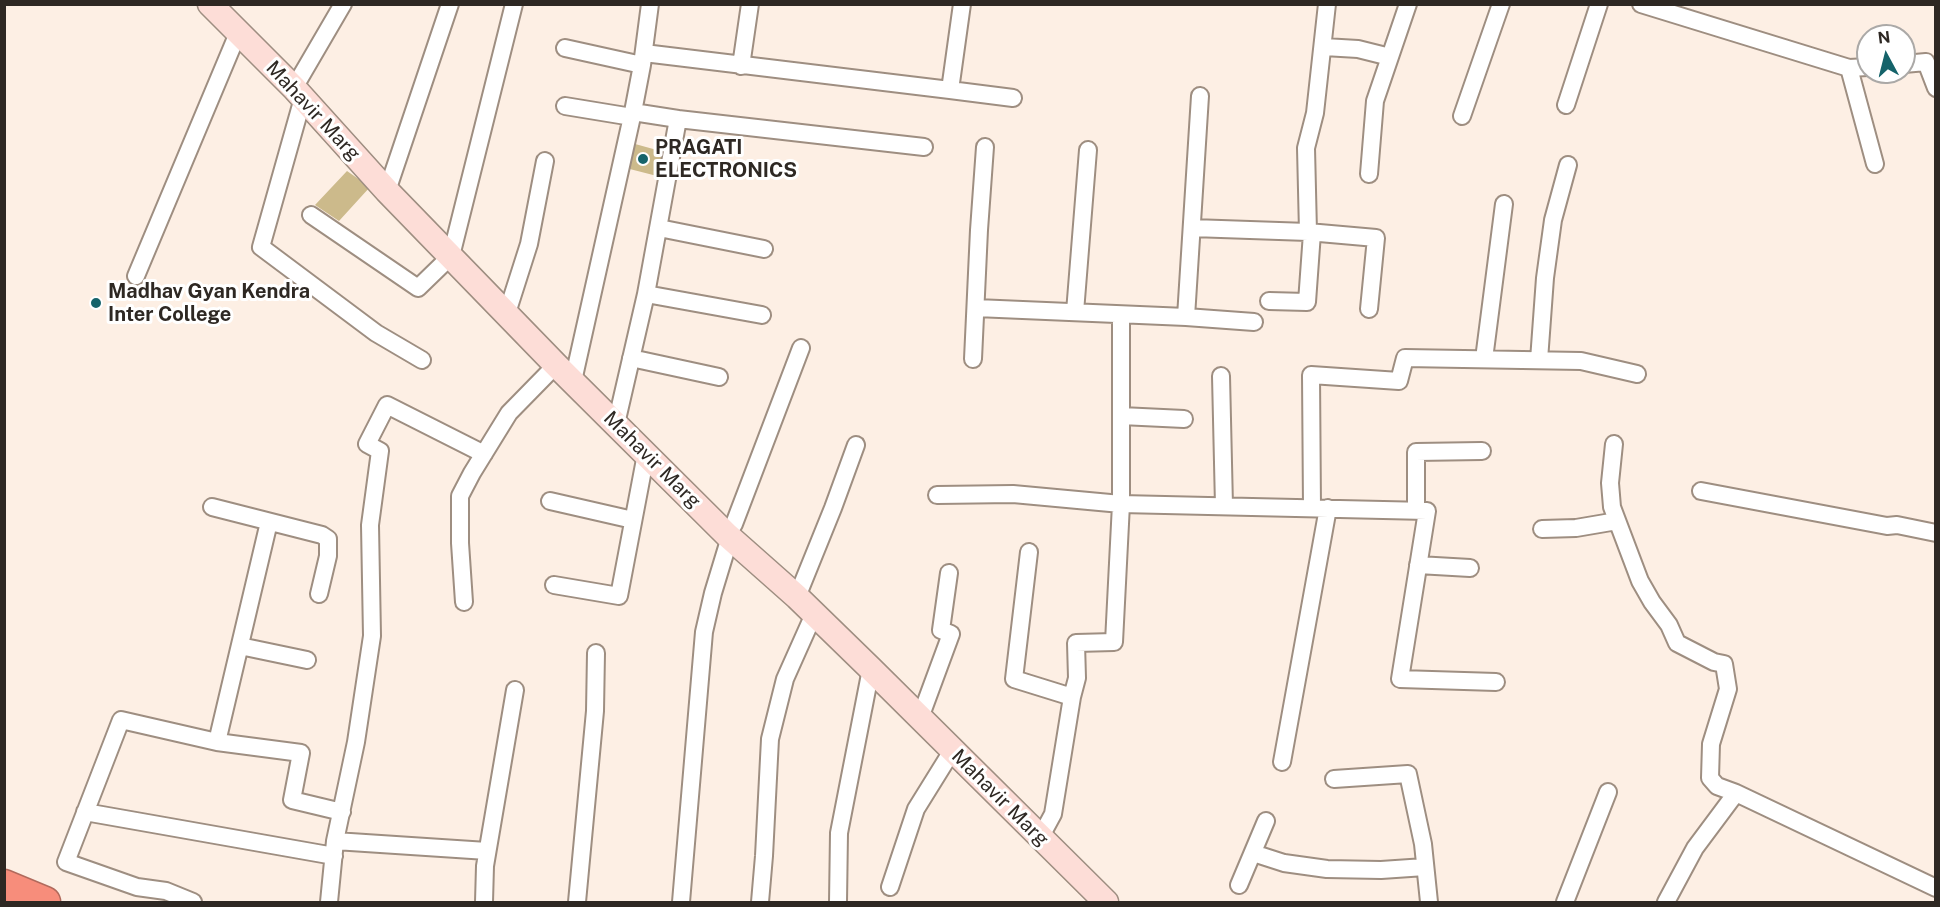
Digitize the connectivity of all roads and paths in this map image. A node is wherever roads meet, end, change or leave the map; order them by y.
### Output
1 (210, 4) edge
2 (343, 4) edge
3 (450, 4) edge
4 (514, 4) edge
5 (650, 4) edge
6 (750, 4) edge
7 (962, 4) edge
8 (1327, 4) edge
9 (1408, 4) edge
10 (1501, 4) edge
11 (1599, 4) edge
12 (1641, 4) edge
13 (238, 33) junction
14 (1324, 47) junction
15 (565, 48) dead end
16 (1390, 57) junction
17 (643, 59) junction
18 (1931, 60) edge
19 (1916, 62) edge
20 (741, 66) junction
21 (1850, 68) junction
22 (1856, 68) edge
23 (1935, 88) edge
24 (950, 90) junction
25 (298, 93) junction
26 (1200, 96) dead end
27 (1013, 98) dead end
28 (1566, 105) dead end
29 (565, 106) dead end
30 (632, 115) junction
31 (1462, 116) dead end
32 (678, 119) junction
33 (924, 147) dead end
34 (985, 147) dead end
35 (1088, 150) dead end
36 (545, 161) dead end
37 (1875, 164) dead end
38 (1568, 165) dead end
39 (1370, 174) dead end
40 (387, 191) junction
41 (1504, 204) dead end
42 (311, 215) dead end
43 (659, 228) junction
44 (1192, 228) junction
45 (1310, 232) junction
46 (764, 249) dead end
47 (451, 256) junction
48 (136, 276) dead end
49 (646, 294) junction
50 (1269, 301) dead end
51 (976, 308) junction
52 (1370, 309) dead end
53 (1075, 312) junction
54 (507, 313) junction
55 (762, 315) dead end
56 (1121, 315) junction
57 (1186, 317) junction
58 (1254, 322) dead end
59 (801, 348) dead end
60 (632, 358) junction
61 (973, 359) dead end
62 (1484, 359) junction
63 (422, 360) dead end
64 (1539, 360) junction
65 (556, 365) junction
66 (1637, 374) dead end
67 (1221, 376) dead end
68 (719, 377) dead end
69 (573, 381) junction
70 (1121, 416) junction
71 (1184, 418) dead end
72 (616, 424) junction
73 (1614, 444) dead end
74 (856, 445) dead end
75 (1482, 451) dead end
76 (484, 454) junction
77 (646, 454) junction
78 (1701, 491) dead end
79 (937, 495) dead end
80 (550, 501) dead end
81 (1121, 504) junction
82 (1224, 506) junction
83 (212, 507) dead end
84 (1320, 508) junction
85 (1416, 510) junction
86 (633, 520) junction
87 (1617, 521) junction
88 (268, 522) junction
89 (1542, 529) dead end
90 (1935, 533) edge
91 (728, 536) junction
92 (1029, 552) dead end
93 (1418, 565) junction
94 (1470, 568) dead end
95 (949, 573) dead end
96 (555, 585) dead end
97 (319, 594) dead end
98 (796, 597) junction
99 (464, 602) dead end
100 (814, 614) junction
101 (240, 646) junction
102 (596, 653) dead end
103 (307, 660) dead end
104 (871, 669) junction
105 (1496, 682) dead end
106 (515, 690) dead end
107 (1072, 697) junction
108 (920, 718) junction
109 (217, 742) junction
110 (952, 751) junction
111 (1282, 762) dead end
112 (1334, 779) dead end
113 (1608, 792) dead end
114 (1736, 793) junction
115 (85, 812) junction
116 (342, 812) junction
117 (1266, 821) dead end
118 (1040, 838) junction
119 (334, 849) junction
120 (487, 851) junction
121 (1253, 853) junction
122 (1425, 867) junction
123 (4, 885) edge
124 (1239, 885) dead end
125 (890, 887) dead end
126 (1935, 888) edge
127 (45, 903) edge
128 (193, 903) edge
129 (329, 903) edge
130 (484, 903) edge
131 (577, 903) edge
132 (681, 903) edge
133 (760, 903) edge
134 (838, 903) edge
135 (1106, 903) edge
136 (1429, 903) edge
137 (1565, 903) edge
138 (1666, 903) edge

1 - 13 street, Mahavir Marg
2 - 25 street
3 - 40 street
4 - 47 street
5 - 17 street
6 - 20 street
7 - 24 street
8 - 14 street
9 - 16 street
10 - 31 street
11 - 28 street
12 - 21 street
13 - 25 street, Mahavir Marg
13 - 48 street
14 - 16 street
14 - 45 street
15 - 17 street
16 - 39 street
17 - 20 street
17 - 30 street
18 - 19 street
18 - 23 street
20 - 24 street
21 - 22 street
21 - 37 street
24 - 27 street
25 - 40 street, Mahavir Marg
25 - 63 street
26 - 44 street
29 - 30 street
30 - 32 street
30 - 69 street
32 - 33 street
32 - 43 street
34 - 51 street
35 - 53 street
36 - 54 street
38 - 64 street
40 - 47 street, Mahavir Marg
41 - 62 street
42 - 47 street
43 - 46 street
43 - 49 street
44 - 45 street
44 - 57 street
45 - 50 street
45 - 52 street
47 - 54 street, Mahavir Marg
49 - 55 street
49 - 60 street
51 - 53 street
51 - 61 street
53 - 56 street
54 - 65 street, Mahavir Marg
56 - 57 street
56 - 70 street
57 - 58 street
59 - 91 street
60 - 68 street
60 - 72 street
62 - 64 street
62 - 84 street
64 - 66 street
65 - 69 street, Mahavir Marg
65 - 76 street
67 - 82 street
69 - 72 street, Mahavir Marg
70 - 71 street
70 - 81 street
72 - 77 street, Mahavir Marg
73 - 87 street
74 - 98 street
75 - 85 street
76 - 99 street
76 - 116 street
77 - 86 street
77 - 91 street, Mahavir Marg
78 - 90 street
79 - 81 street
80 - 86 street
81 - 82 street
81 - 107 street
82 - 84 street
83 - 88 street
84 - 85 street
84 - 111 street
85 - 93 street
86 - 96 street
87 - 89 street
87 - 114 street
88 - 97 street
88 - 101 street
91 - 98 street, Mahavir Marg
91 - 132 street
92 - 107 street
93 - 94 street
93 - 105 street
95 - 108 street
98 - 100 street, Mahavir Marg
100 - 104 street, Mahavir Marg
100 - 133 street
101 - 103 street
101 - 109 street
102 - 131 street
104 - 108 street, Mahavir Marg
104 - 134 street
106 - 120 street
107 - 118 street
108 - 110 street, Mahavir Marg
109 - 115 street
109 - 116 street
110 - 118 street, Mahavir Marg
110 - 125 street
112 - 122 street
113 - 137 street
114 - 126 street
114 - 138 street
115 - 119 street
115 - 128 street
116 - 119 street
117 - 121 street
118 - 135 street, Mahavir Marg
119 - 120 street
119 - 129 street
120 - 130 street
121 - 122 street
121 - 124 street
122 - 136 street
123 - 127 highway

